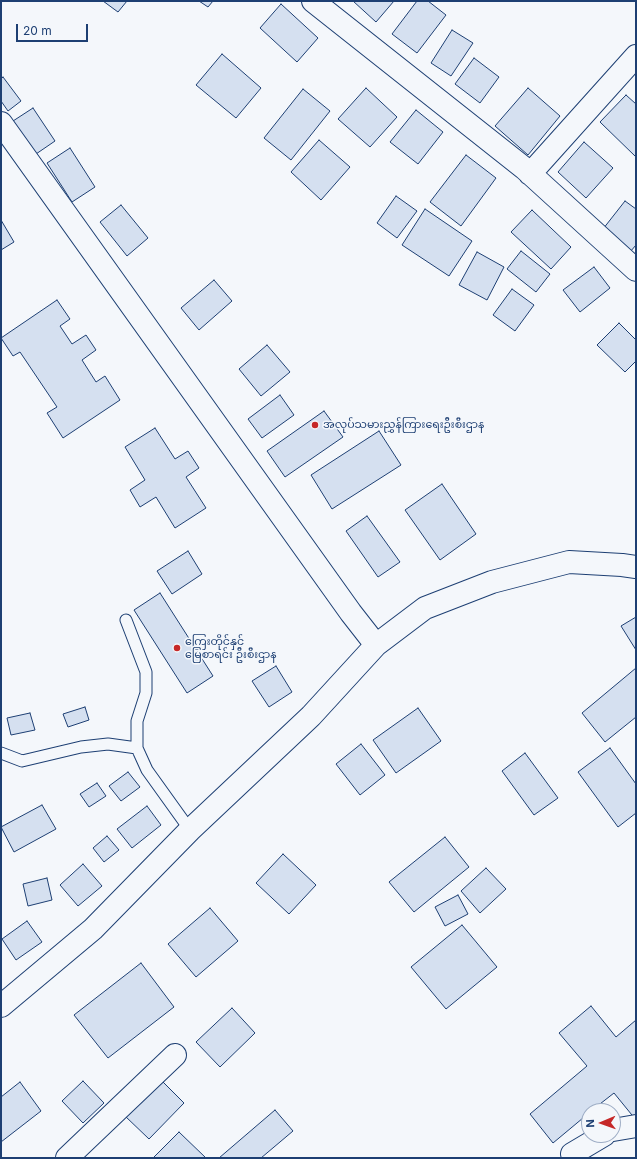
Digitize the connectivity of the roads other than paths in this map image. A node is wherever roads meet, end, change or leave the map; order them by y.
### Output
1 (314, 1) edge
2 (636, 56) edge
3 (1, 123) edge
4 (530, 174) junction
5 (636, 270) edge
6 (636, 567) edge
7 (126, 620) dead end
8 (376, 645) junction
9 (137, 748) junction
10 (1, 753) edge
11 (190, 830) junction
12 (1, 1006) edge
13 (175, 1055) dead end
14 (636, 1126) edge
15 (621, 1129) edge
16 (591, 1143) edge
17 (572, 1154) dead end
18 (67, 1158) edge

1 - 4 street
2 - 4 street
3 - 8 street
4 - 5 street
6 - 8 street
7 - 9 lane
8 - 11 street
9 - 10 lane
9 - 11 lane
11 - 12 street
13 - 18 street
14 - 15 street
16 - 17 street

